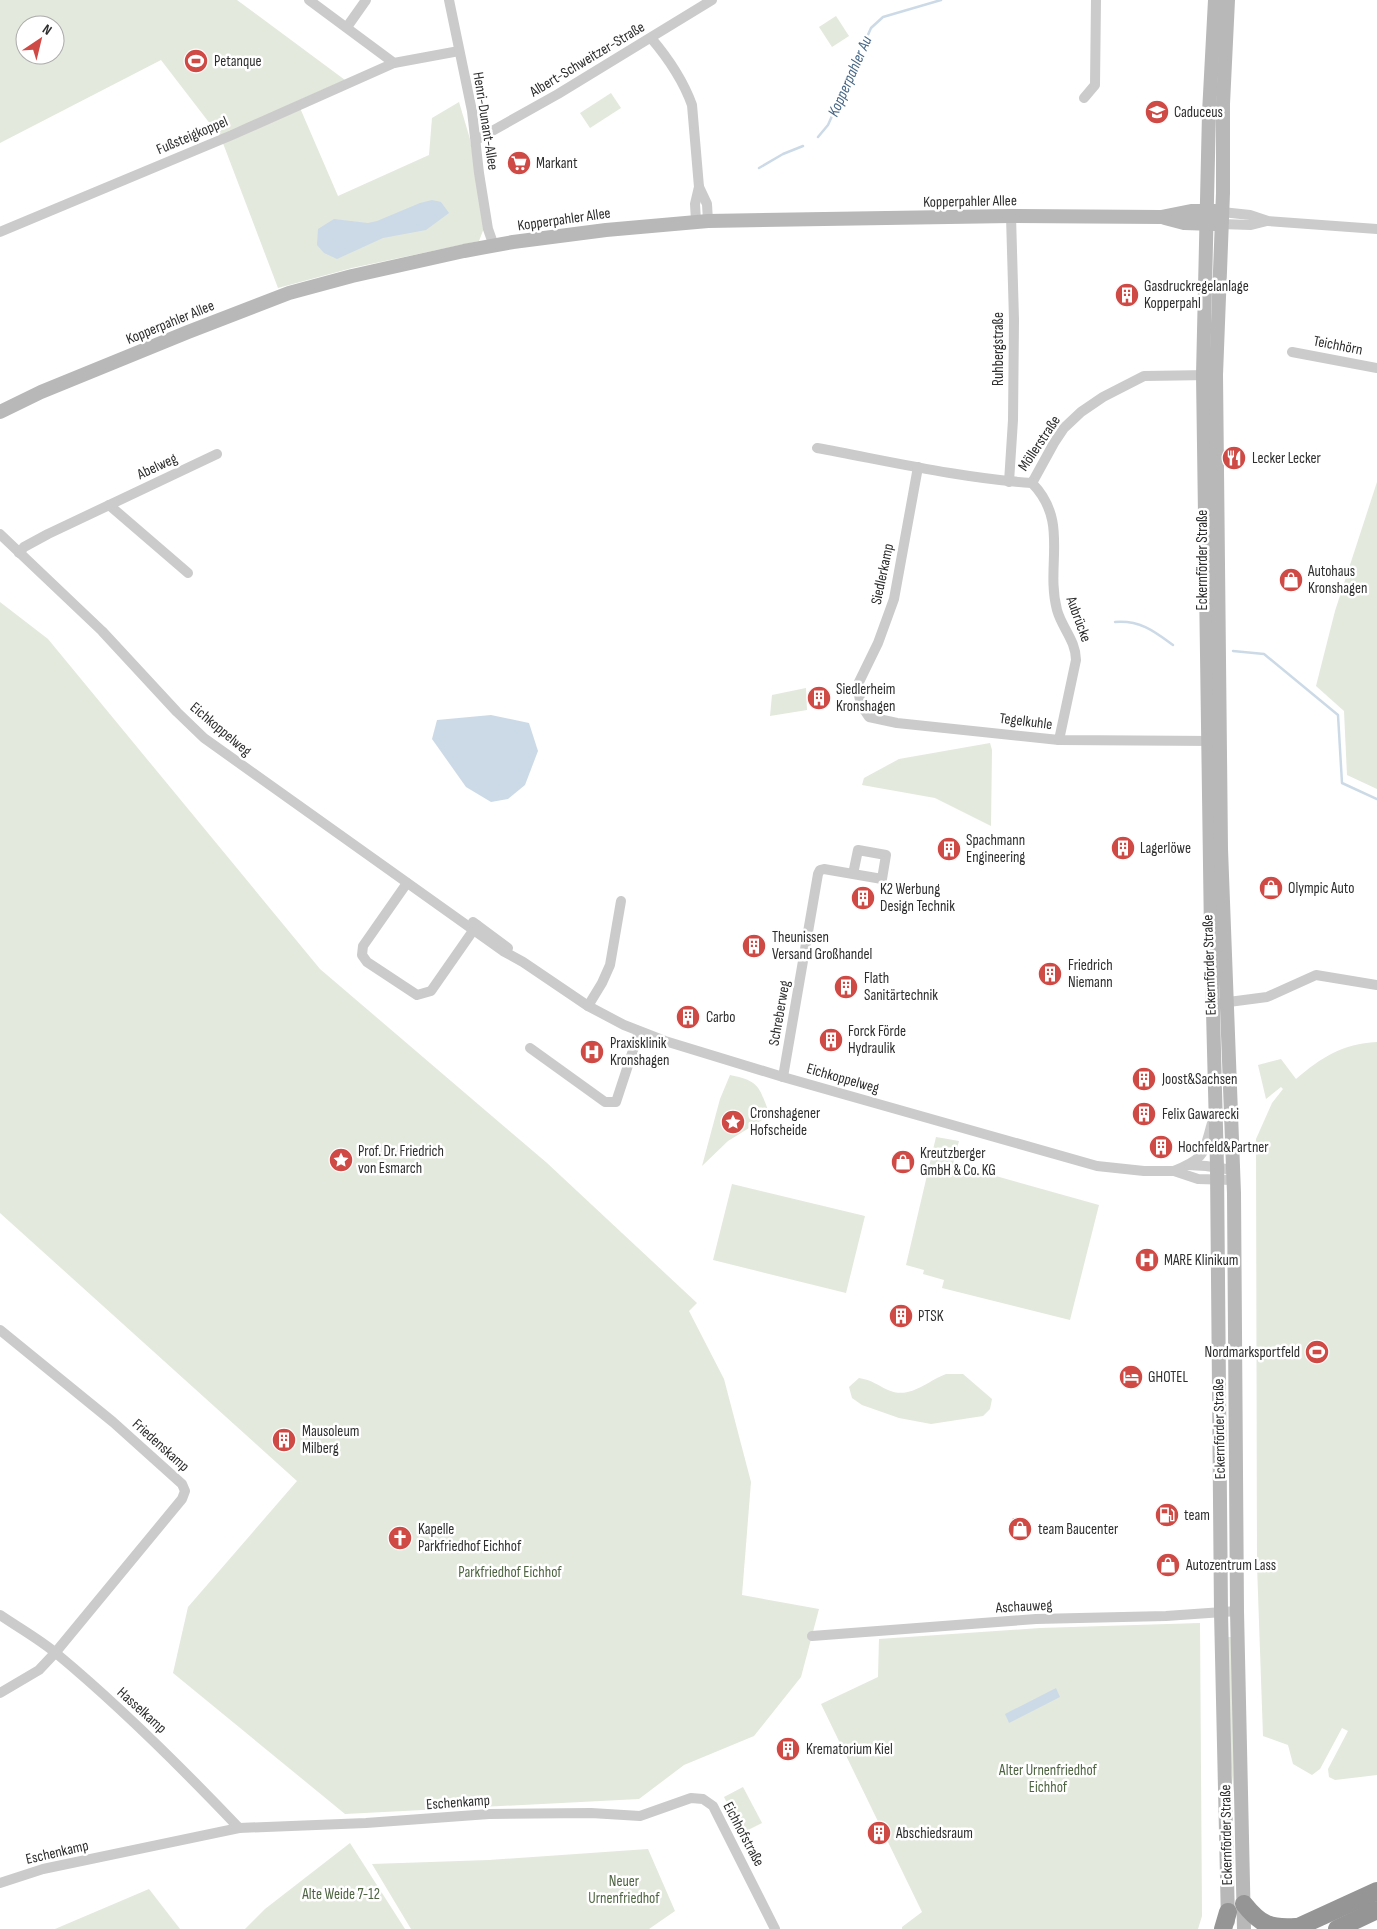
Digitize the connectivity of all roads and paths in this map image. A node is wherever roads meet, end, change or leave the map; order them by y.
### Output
1 (308, 0) edge
2 (366, 0) edge
3 (449, 0) edge
4 (712, 0) edge
5 (1096, 0) edge
6 (1215, 0) edge
7 (1228, 0) edge
8 (347, 27) junction
9 (651, 38) junction
10 (459, 51) junction
11 (394, 63) junction
12 (1084, 98) dead end
13 (476, 140) junction
14 (1011, 216) junction
15 (1206, 218) junction
16 (1221, 218) junction
17 (702, 221) junction
18 (1377, 229) edge
19 (0, 232) edge
20 (494, 246) junction
21 (1292, 352) dead end
22 (1377, 368) edge
23 (1210, 375) junction
24 (0, 412) edge
25 (817, 448) dead end
26 (217, 454) dead end
27 (918, 467) junction
28 (1009, 482) junction
29 (1032, 484) junction
30 (109, 505) junction
31 (0, 534) edge
32 (19, 553) junction
33 (188, 573) dead end
34 (859, 682) joint
35 (1059, 740) junction
36 (1213, 741) junction
37 (853, 874) dead end
38 (406, 883) junction
39 (621, 900) dead end
40 (475, 928) junction
41 (1377, 985) edge
42 (1219, 1003) junction
43 (588, 1006) junction
44 (639, 1032) junction
45 (530, 1048) dead end
46 (783, 1077) junction
47 (1215, 1119) junction
48 (1188, 1165) junction
49 (1174, 1171) junction
50 (1217, 1174) junction
51 (1233, 1175) junction
52 (0, 1330) edge
53 (1237, 1611) junction
54 (1221, 1612) junction
55 (0, 1615) edge
56 (812, 1636) dead end
57 (55, 1653) junction
58 (0, 1693) edge
59 (659, 1810) joint
60 (240, 1828) junction
61 (0, 1883) edge
62 (1377, 1891) edge
63 (1244, 1904) junction
64 (1377, 1910) edge
65 (1228, 1920) edge
66 (1295, 1928) edge
67 (775, 1929) edge
68 (1223, 1929) edge
69 (1244, 1929) edge
70 (1337, 1929) edge

1 - 8 street
2 - 8 street
3 - 10 street, Henri-Dunant-Allee
4 - 9 street, Albert-Schweitzer-Straße
5 - 12 street
6 - 15 main road, Eckernförder Straße
7 - 16 main road, Eckernförder Straße
8 - 11 street
9 - 13 street, Albert-Schweitzer-Straße
9 - 17 street
10 - 11 street, Fußsteigkoppel
10 - 13 street, Henri-Dunant-Allee
11 - 19 street, Fußsteigkoppel
13 - 20 street, Henri-Dunant-Allee
14 - 15 main road, Kopperpahler Allee
14 - 17 main road, Kopperpahler Allee
14 - 28 street, Ruhbergstraße
15 - 16 main road, Kopperpahler Allee
15 - 23 main road, Eckernförder Straße
16 - 18 street
16 - 23 main road, Eckernförder Straße
17 - 20 main road, Kopperpahler Allee
20 - 24 main road, Kopperpahler Allee
21 - 22 street, Teichhörn
23 - 29 street, Möllerstraße
23 - 36 main road, Eckernförder Straße
25 - 27 street, Möllerstraße
26 - 30 street, Abelweg
27 - 28 street, Möllerstraße
27 - 34 street, Siedlerkamp
28 - 29 street, Möllerstraße
29 - 35 street, Aubrücke
30 - 32 street, Abelweg
30 - 33 street
31 - 32 street, Eichkoppelweg
32 - 38 street, Eichkoppelweg
34 - 35 street, Tegelkuhle
35 - 36 street, Tegelkuhle
36 - 42 main road, Eckernförder Straße
37 - 46 street, Schreberweg
38 - 40 street, Eichkoppelweg
38 - 40 street
39 - 43 street
40 - 43 street, Eichkoppelweg
41 - 42 street
42 - 47 main road, Eckernförder Straße
42 - 51 main road, Eckernförder Straße
43 - 44 street, Eichkoppelweg
44 - 45 street
44 - 46 street, Eichkoppelweg
46 - 49 street, Eichkoppelweg
47 - 48 street, Eichkoppelweg
47 - 50 main road, Eckernförder Straße
48 - 49 street, Eichkoppelweg
48 - 50 street, Eichkoppelweg
49 - 50 street, Eichkoppelweg
50 - 51 street, Eichkoppelweg
50 - 54 main road, Eckernförder Straße
51 - 53 main road, Eckernförder Straße
52 - 57 street, Friedenskamp
53 - 54 street, Aschauweg
53 - 63 main road, Eckernförder Straße
54 - 56 street, Aschauweg
54 - 65 main road, Eckernförder Straße
55 - 57 street, Hasselkamp
57 - 58 street
57 - 60 street, Hasselkamp
59 - 60 street, Eschenkamp
59 - 67 street, Eichhofstraße
60 - 61 street, Eschenkamp
62 - 66 highway
63 - 66 highway
63 - 69 main road, Eckernförder Straße
64 - 70 highway
65 - 68 highway

